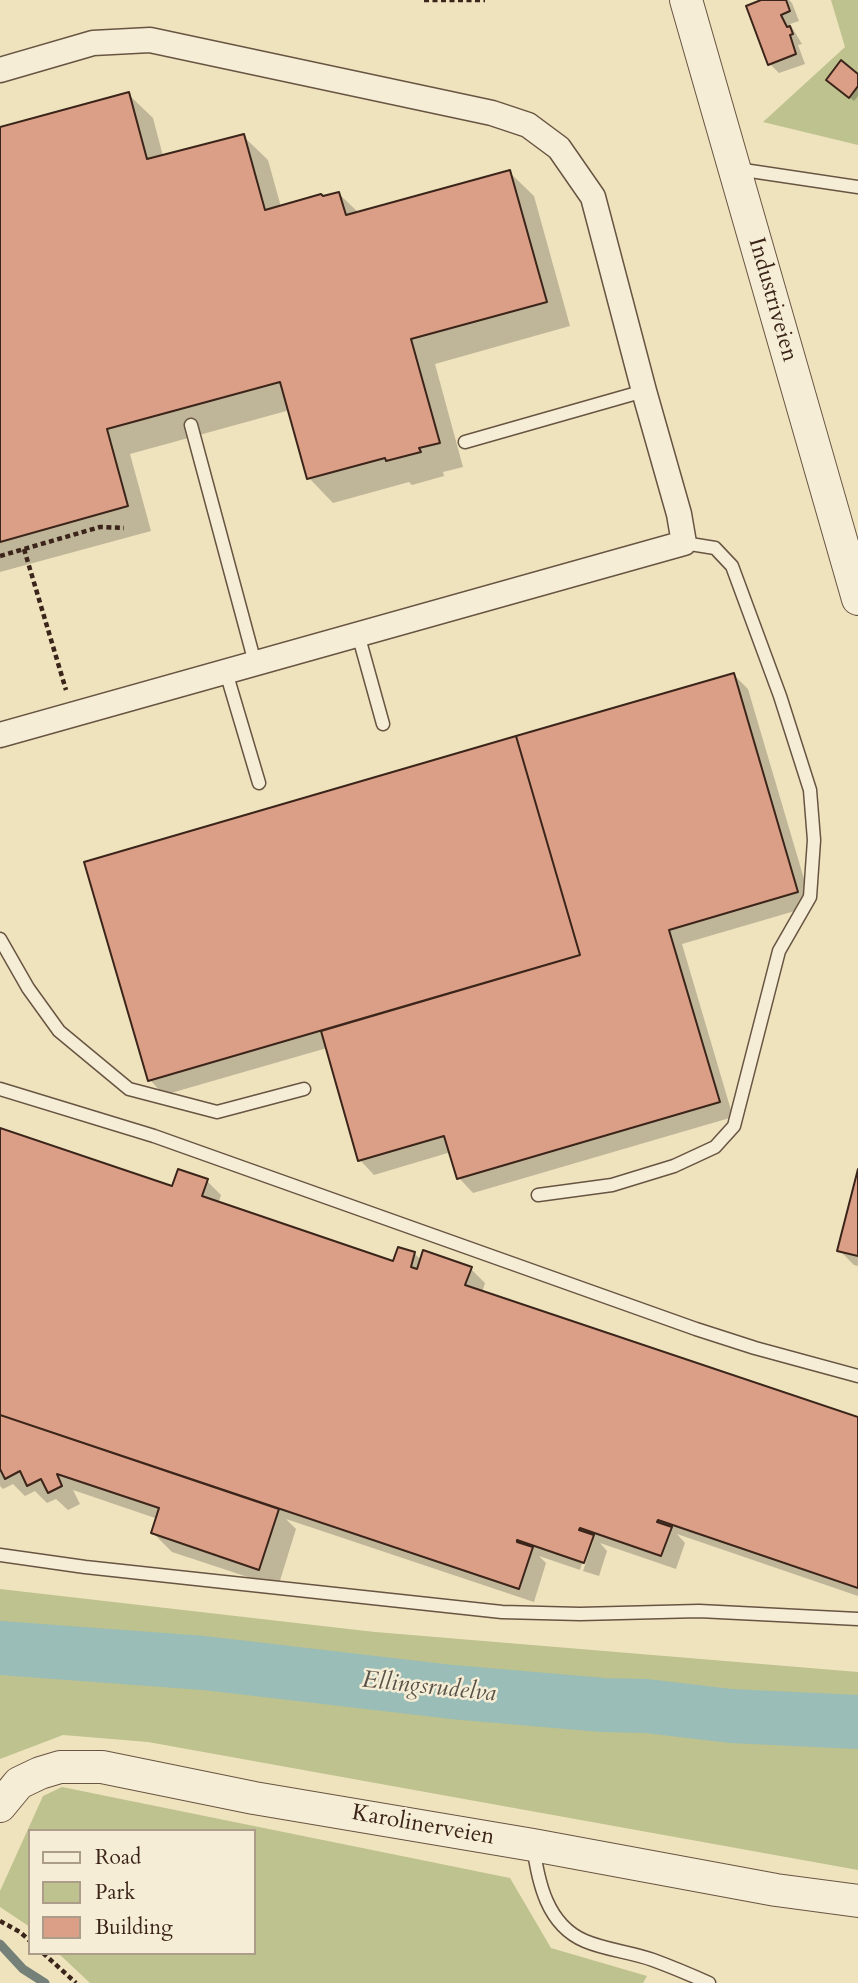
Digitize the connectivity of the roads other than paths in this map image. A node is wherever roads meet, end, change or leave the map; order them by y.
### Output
1 (686, 0) edge
2 (0, 70) edge
3 (734, 169) junction
4 (858, 187) edge
5 (644, 391) junction
6 (191, 425) dead end
7 (465, 442) dead end
8 (684, 543) junction
9 (858, 599) edge
10 (358, 634) junction
11 (255, 663) junction
12 (226, 672) junction
13 (383, 724) dead end
14 (0, 735) edge
15 (259, 783) dead end
16 (0, 939) edge
17 (0, 1089) edge
18 (304, 1089) dead end
19 (538, 1195) dead end
20 (858, 1376) edge
21 (0, 1555) edge
22 (858, 1619) edge
23 (0, 1806) edge
24 (533, 1845) junction
25 (858, 1900) edge
26 (709, 1983) edge

1 - 3 street, Industriveien
2 - 5 street
3 - 4 lane
3 - 9 street, Industriveien
5 - 7 lane
5 - 8 street
6 - 11 lane
8 - 10 street
8 - 19 lane
10 - 11 street
10 - 13 lane
11 - 12 street
12 - 14 street
12 - 15 lane
16 - 18 lane
17 - 20 lane
21 - 22 lane
23 - 24 street, Karolinerveien
24 - 25 street, Karolinerveien
24 - 26 lane

